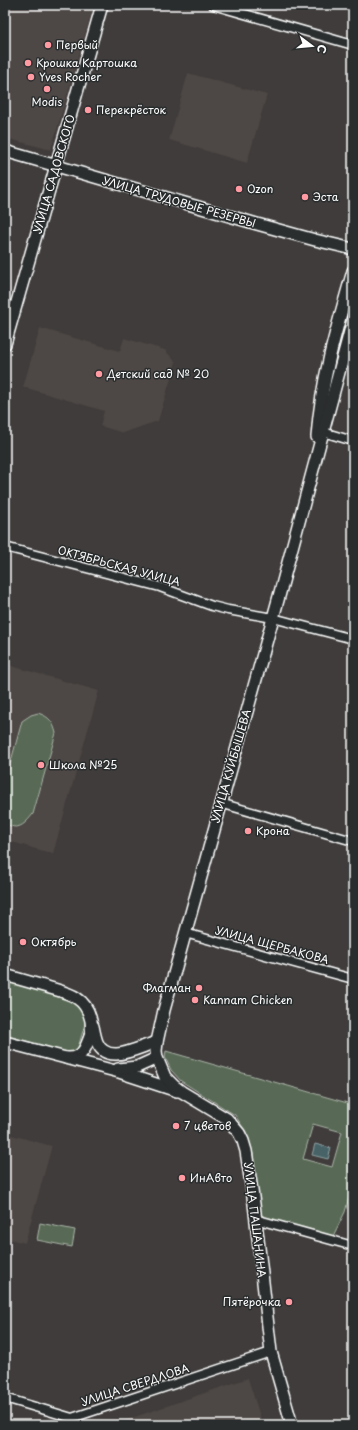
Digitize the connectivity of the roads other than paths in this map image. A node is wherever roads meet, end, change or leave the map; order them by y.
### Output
1 (102, 5) edge
2 (213, 5) edge
3 (353, 45) edge
4 (5, 151) edge
5 (56, 166) junction
6 (353, 249) edge
7 (353, 272) edge
8 (353, 320) edge
9 (5, 344) edge
10 (323, 432) junction
11 (353, 441) edge
12 (312, 476) junction
13 (5, 547) edge
14 (273, 618) junction
15 (353, 639) edge
16 (220, 803) junction
17 (353, 841) edge
18 (185, 933) junction
19 (5, 975) edge
20 (353, 979) edge
21 (92, 1022) junction
22 (5, 1042) edge
23 (157, 1042) junction
24 (64, 1058) junction
25 (157, 1058) junction
26 (109, 1070) junction
27 (182, 1092) junction
28 (255, 1219) junction
29 (353, 1246) edge
30 (271, 1352) junction
31 (5, 1398) edge
32 (292, 1425) edge

1 - 5 main road, УЛИЦА САДОВСКОГО
2 - 3 street
4 - 5 main road, УЛИЦА ТРУДОВЫЕ РЕЗЕРВЫ
5 - 6 main road, УЛИЦА ТРУДОВЫЕ РЕЗЕРВЫ
5 - 9 main road, УЛИЦА САДОВСКОГО
7 - 12 main road
8 - 10 main road, УЛИЦА КУЙБЫШЕВА
10 - 11 street
10 - 12 main road, УЛИЦА КУЙБЫШЕВА
12 - 14 main road, УЛИЦА КУЙБЫШЕВА
13 - 14 street, ОКТЯБРЬСКАЯ УЛИЦА
14 - 15 street, ОКТЯБРЬСКАЯ УЛИЦА
14 - 16 main road, УЛИЦА КУЙБЫШЕВА
16 - 17 street
16 - 18 main road, УЛИЦА КУЙБЫШЕВА
18 - 20 street, УЛИЦА ЩЕРБАКОВА
18 - 23 main road, УЛИЦА КУЙБЫШЕВА
19 - 21 main road
21 - 23 main road
21 - 24 main road
22 - 24 main road
23 - 25 main road, УЛИЦА КУЙБЫШЕВА
24 - 26 main road
25 - 26 main road
25 - 27 main road, УЛИЦА КУЙБЫШЕВА
26 - 27 main road
27 - 28 main road, УЛИЦА ПАШАНИНА
28 - 29 street
28 - 30 main road, УЛИЦА ПАШАНИНА
30 - 31 street, УЛИЦА СВЕРДЛОВА
30 - 32 main road, УЛИЦА ПАШАНИНА

